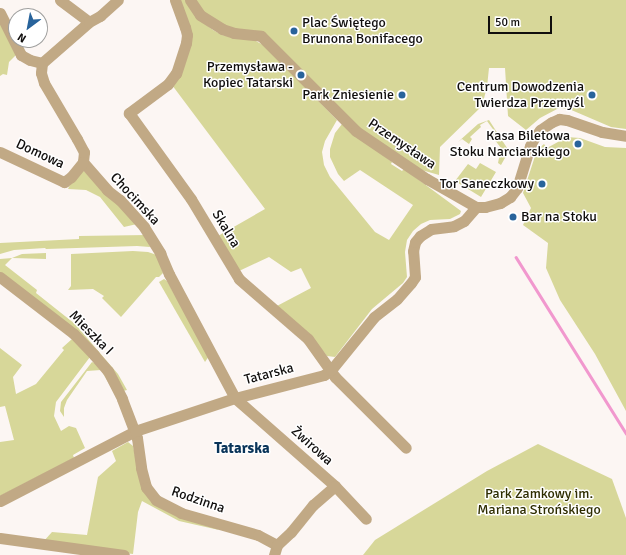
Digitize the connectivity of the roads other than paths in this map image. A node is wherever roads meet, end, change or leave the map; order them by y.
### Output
1 (60, 0) edge
2 (118, 0) edge
3 (175, 0) edge
4 (190, 0) edge
5 (0, 13) edge
6 (89, 22) junction
7 (42, 63) junction
8 (626, 136) edge
9 (0, 152) edge
10 (83, 162) junction
11 (476, 207) junction
12 (0, 277) edge
13 (331, 370) junction
14 (235, 398) junction
15 (135, 431) junction
16 (406, 448) dead end
17 (335, 486) junction
18 (0, 501) edge
19 (366, 518) dead end
20 (0, 538) edge
21 (275, 550) edge
22 (124, 555) edge

1 - 6 street
2 - 6 street
3 - 13 street, Skalna
4 - 11 street, Przemysława
5 - 7 street
6 - 7 street
7 - 10 street, Chocimska
8 - 11 street
9 - 10 street, Domowa
10 - 14 street, Chocimska
11 - 13 street, Tatarska
12 - 15 street, Mieszka I
13 - 14 street, Tatarska
13 - 16 street, Skalna
14 - 15 street, Tatarska
14 - 17 street, Żwirowa
15 - 18 street, Tatarska
15 - 21 street, Rodzinna
17 - 19 street, Żwirowa
17 - 21 street
20 - 22 street

